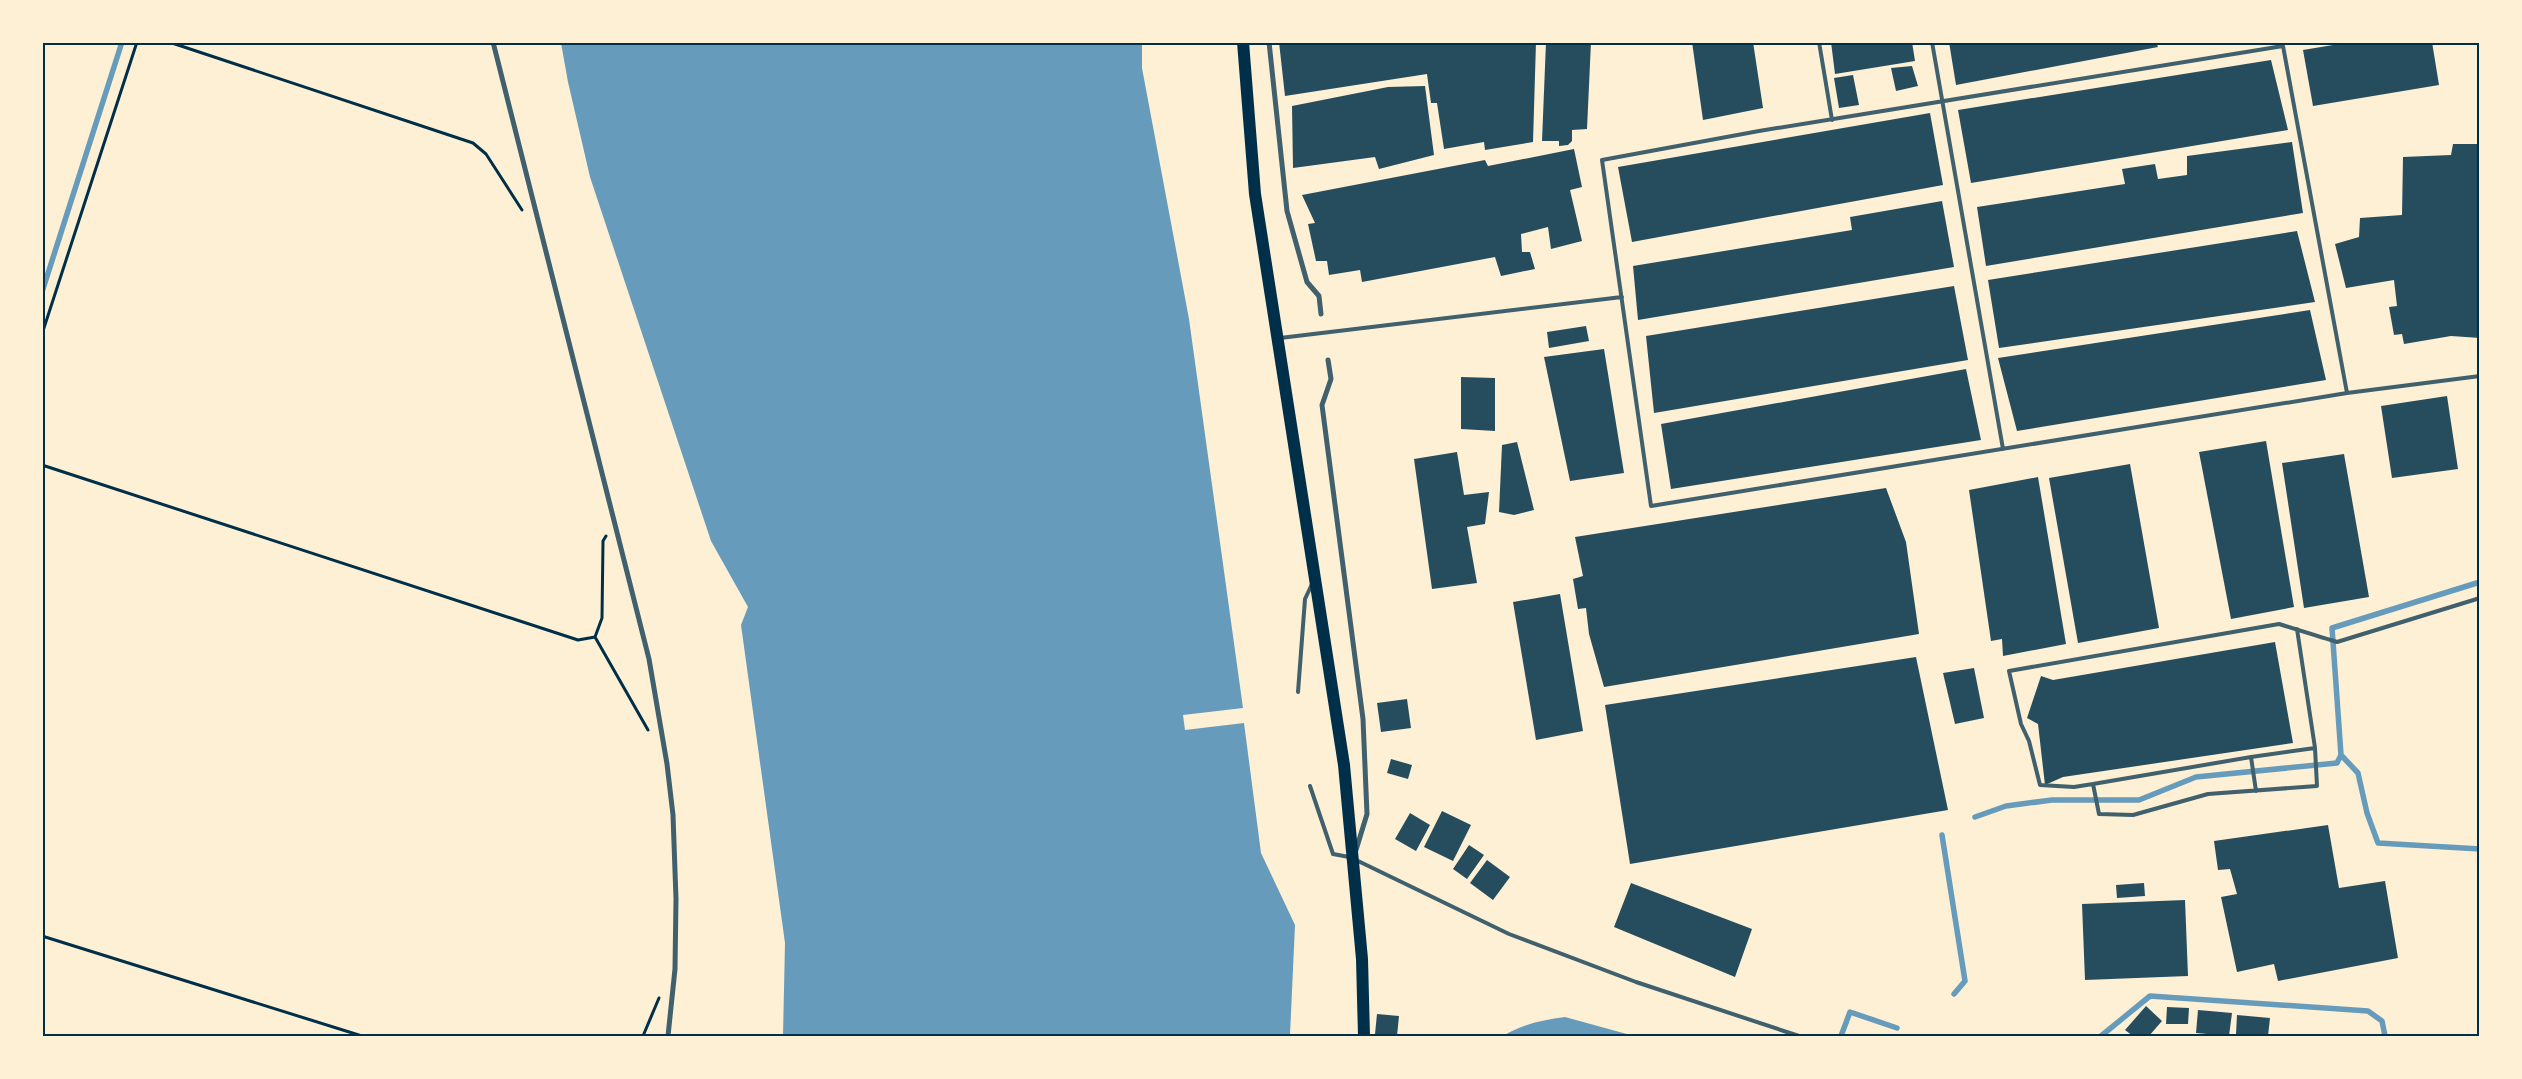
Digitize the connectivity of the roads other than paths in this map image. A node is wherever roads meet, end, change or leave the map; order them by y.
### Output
1 (493, 42) edge
2 (1243, 42) edge
3 (1269, 42) edge
4 (1819, 42) edge
5 (1932, 42) edge
6 (1942, 101) junction
7 (1832, 120) junction
8 (1622, 296) junction
9 (1321, 314) dead end
10 (1277, 338) junction
11 (1328, 360) dead end
12 (2480, 376) edge
13 (2347, 394) junction
14 (2003, 449) junction
15 (1315, 577) junction
16 (2480, 598) edge
17 (2297, 629) junction
18 (1298, 692) dead end
19 (2315, 748) junction
20 (2251, 757) junction
21 (2093, 784) junction
22 (1310, 786) dead end
23 (2256, 791) junction
24 (1354, 858) junction
25 (1364, 1035) edge
26 (668, 1036) edge
27 (1799, 1036) edge

1 - 26 street
2 - 10 main road
3 - 9 street
4 - 7 lane
5 - 6 lane
6 - 7 lane
6 - 13 lane
6 - 14 lane
7 - 8 lane
8 - 10 lane
8 - 14 lane
10 - 15 main road
11 - 24 street
12 - 13 lane
13 - 14 lane
15 - 18 lane
15 - 24 main road
16 - 17 lane
17 - 19 lane
17 - 21 lane
19 - 20 lane
19 - 23 lane
20 - 21 lane
20 - 23 lane
21 - 23 lane
22 - 24 lane
24 - 25 main road
24 - 27 lane

